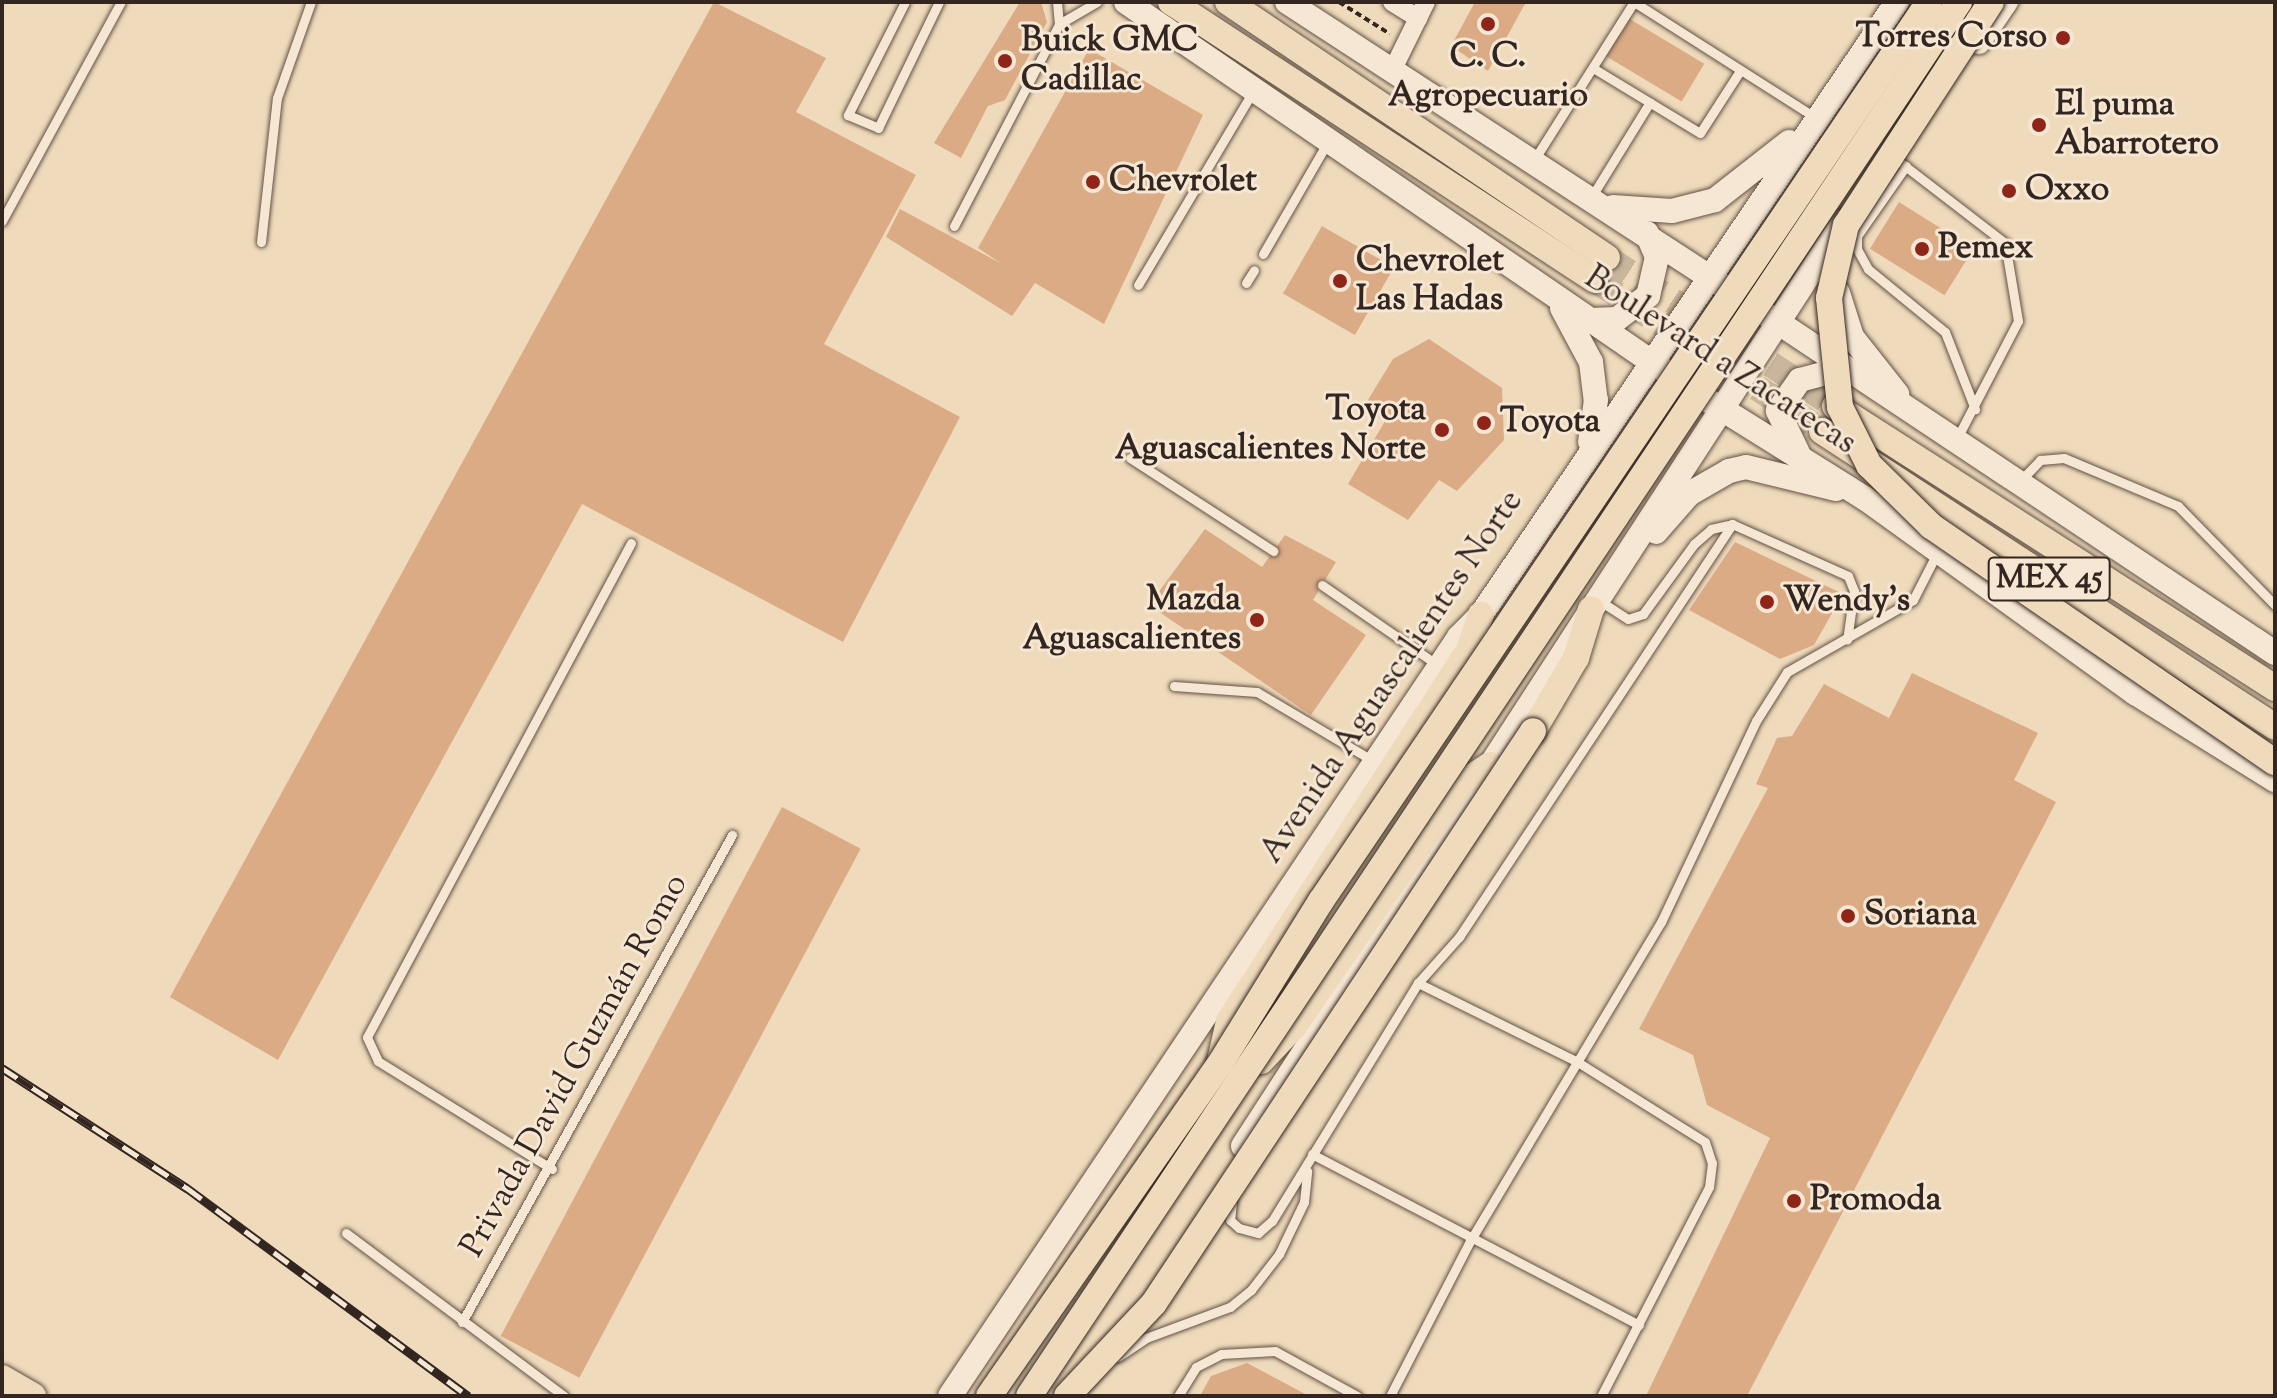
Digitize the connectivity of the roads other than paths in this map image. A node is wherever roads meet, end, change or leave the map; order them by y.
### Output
1 (121, 2) edge
2 (311, 2) edge
3 (905, 2) edge
4 (939, 2) edge
5 (1057, 2) edge
6 (1097, 2) edge
7 (1126, 2) edge
8 (1171, 2) edge
9 (1228, 2) edge
10 (1287, 2) edge
11 (1392, 2) edge
12 (1634, 2) edge
13 (1897, 2) edge
14 (1929, 2) edge
15 (1959, 2) edge
16 (1990, 2) edge
17 (2007, 2) edge
18 (1416, 23) edge
19 (1059, 24) junction
20 (1593, 68) junction
21 (1393, 69) junction
22 (1740, 71) junction
23 (1254, 90) junction
24 (1930, 91) junction
25 (1650, 102) junction
26 (1816, 118) junction
27 (1328, 141) junction
28 (1534, 160) junction
29 (1897, 160) junction
30 (1597, 200) junction
31 (1846, 218) junction
32 (2, 221) edge
33 (954, 226) dead end
34 (1647, 233) junction
35 (261, 242) dead end
36 (1263, 254) dead end
37 (1254, 270) dead end
38 (1708, 276) junction
39 (1246, 283) dead end
40 (1538, 284) junction
41 (1138, 285) dead end
42 (1590, 320) junction
43 (1779, 323) junction
44 (1651, 361) junction
45 (1845, 368) junction
46 (1835, 406) tunnel mouth
47 (1908, 408) junction
48 (1975, 409) junction
49 (1721, 410) junction
50 (1604, 431) junction
51 (1822, 431) tunnel mouth
52 (1956, 440) junction
53 (1130, 458) dead end
54 (1801, 459) junction
55 (1580, 466) junction
56 (1676, 478) junction
57 (2019, 482) junction
58 (1866, 499) junction
59 (1732, 524) junction
60 (631, 543) dead end
61 (1273, 551) dead end
62 (1937, 552) junction
63 (1629, 553) junction
64 (1322, 585) dead end
65 (1594, 604) junction
66 (2275, 605) edge
67 (1481, 615) junction
68 (1847, 640) junction
69 (2275, 653) edge
70 (1439, 666) junction
71 (1174, 686) dead end
72 (2275, 688) edge
73 (2275, 727) edge
74 (1375, 762) junction
75 (2275, 762) edge
76 (1490, 765) junction
77 (2275, 780) edge
78 (732, 835) dead end
79 (1418, 983) junction
80 (1576, 1061) junction
81 (1218, 1067) junction
82 (1242, 1081) junction
83 (1312, 1154) junction
84 (1236, 1157) junction
85 (1307, 1168) junction
86 (552, 1169) junction
87 (346, 1233) dead end
88 (1470, 1241) junction
89 (462, 1322) junction
90 (1639, 1325) junction
91 (2, 1378) edge
92 (1073, 1393) edge
93 (33, 1396) edge
94 (564, 1396) edge
95 (950, 1396) edge
96 (989, 1396) edge
97 (1029, 1396) edge
98 (1178, 1396) edge
99 (1357, 1396) edge
100 (1390, 1396) edge
101 (1601, 1396) edge

1 - 32 lane
2 - 35 lane
3 - 4 lane
5 - 19 lane
6 - 19 lane
7 - 23 main road, Boulevard a Zacatecas / MEX 45
8 - 9 main road, Boulevard a Zacatecas
10 - 21 main road, Boulevard a Zacatecas / MEX 45
11 - 18 street
12 - 20 lane
12 - 22 lane
13 - 26 main road, Avenida Aguascalientes Norte
14 - 81 main road, Avenida Aguascalientes Norte, bridge
15 - 82 main road, bridge
16 - 24 main road
16 - 75 main road, bridge
17 - 24 street
18 - 21 street
19 - 33 lane
20 - 25 lane
20 - 28 lane
21 - 28 main road, Boulevard a Zacatecas / MEX 45
22 - 25 lane
22 - 26 lane
23 - 27 main road, Boulevard a Zacatecas / MEX 45
23 - 41 lane
24 - 29 main road
25 - 30 lane
26 - 30 main road
26 - 38 main road, Avenida Aguascalientes Norte
27 - 36 lane
27 - 40 main road, Boulevard a Zacatecas / MEX 45
28 - 30 main road, Boulevard a Zacatecas / MEX 45
29 - 31 main road
29 - 48 lane
29 - 48 lane
30 - 34 main road, Boulevard a Zacatecas / MEX 45
31 - 43 main road
31 - 47 main road
34 - 38 main road, Boulevard a Zacatecas / MEX 45
34 - 42 main road
37 - 39 lane
38 - 43 main road, Boulevard a Zacatecas / MEX 45
38 - 44 main road, Avenida Aguascalientes Norte
40 - 42 main road, Boulevard a Zacatecas / MEX 45
40 - 55 main road
42 - 44 main road, Boulevard a Zacatecas / MEX 45
43 - 45 main road, Boulevard a Zacatecas / MEX 45
43 - 49 main road
44 - 49 main road, Boulevard a Zacatecas / MEX 45
44 - 50 main road, Avenida Aguascalientes Norte
45 - 47 main road, Boulevard a Zacatecas / MEX 45
45 - 54 main road
46 - 72 main road, Boulevard a Zacatecas / MEX 45
47 - 52 main road, Boulevard a Zacatecas / MEX 45
48 - 52 lane
49 - 54 main road, Boulevard a Zacatecas / MEX 45
49 - 56 main road
50 - 55 main road, Avenida Aguascalientes Norte
50 - 56 main road
51 - 73 main road, Boulevard a Zacatecas / MEX 45
52 - 57 main road, Boulevard a Zacatecas / MEX 45
53 - 61 lane
54 - 58 main road, Boulevard a Zacatecas / MEX 45
55 - 67 main road, Avenida Aguascalientes Norte
56 - 63 main road
57 - 66 lane
57 - 69 main road, Boulevard a Zacatecas / MEX 45
58 - 62 main road, Boulevard a Zacatecas / MEX 45
58 - 63 main road
59 - 65 lane
59 - 68 lane
59 - 79 lane
60 - 86 lane
62 - 68 lane
62 - 77 main road, Boulevard a Zacatecas / MEX 45
63 - 65 main road
64 - 70 lane
65 - 76 main road
65 - 92 main road, bridge
67 - 70 main road, Avenida Aguascalientes Norte
67 - 81 main road
68 - 80 lane
70 - 74 main road, Avenida Aguascalientes Norte
71 - 74 lane
74 - 95 main road, Avenida Aguascalientes Norte
76 - 82 main road, bridge
76 - 84 main road
78 - 86 lane, Privada David Guzmán Romo
79 - 80 lane
79 - 83 lane
80 - 88 lane
80 - 90 lane
81 - 96 main road, Avenida Aguascalientes Norte, bridge
82 - 97 main road, bridge
83 - 85 lane
83 - 88 lane
84 - 85 lane
84 - 92 main road
85 - 92 lane
86 - 89 lane, Privada David Guzmán Romo
87 - 89 lane
88 - 90 lane
88 - 100 lane
89 - 94 lane
90 - 101 lane
91 - 93 main road
98 - 99 lane

